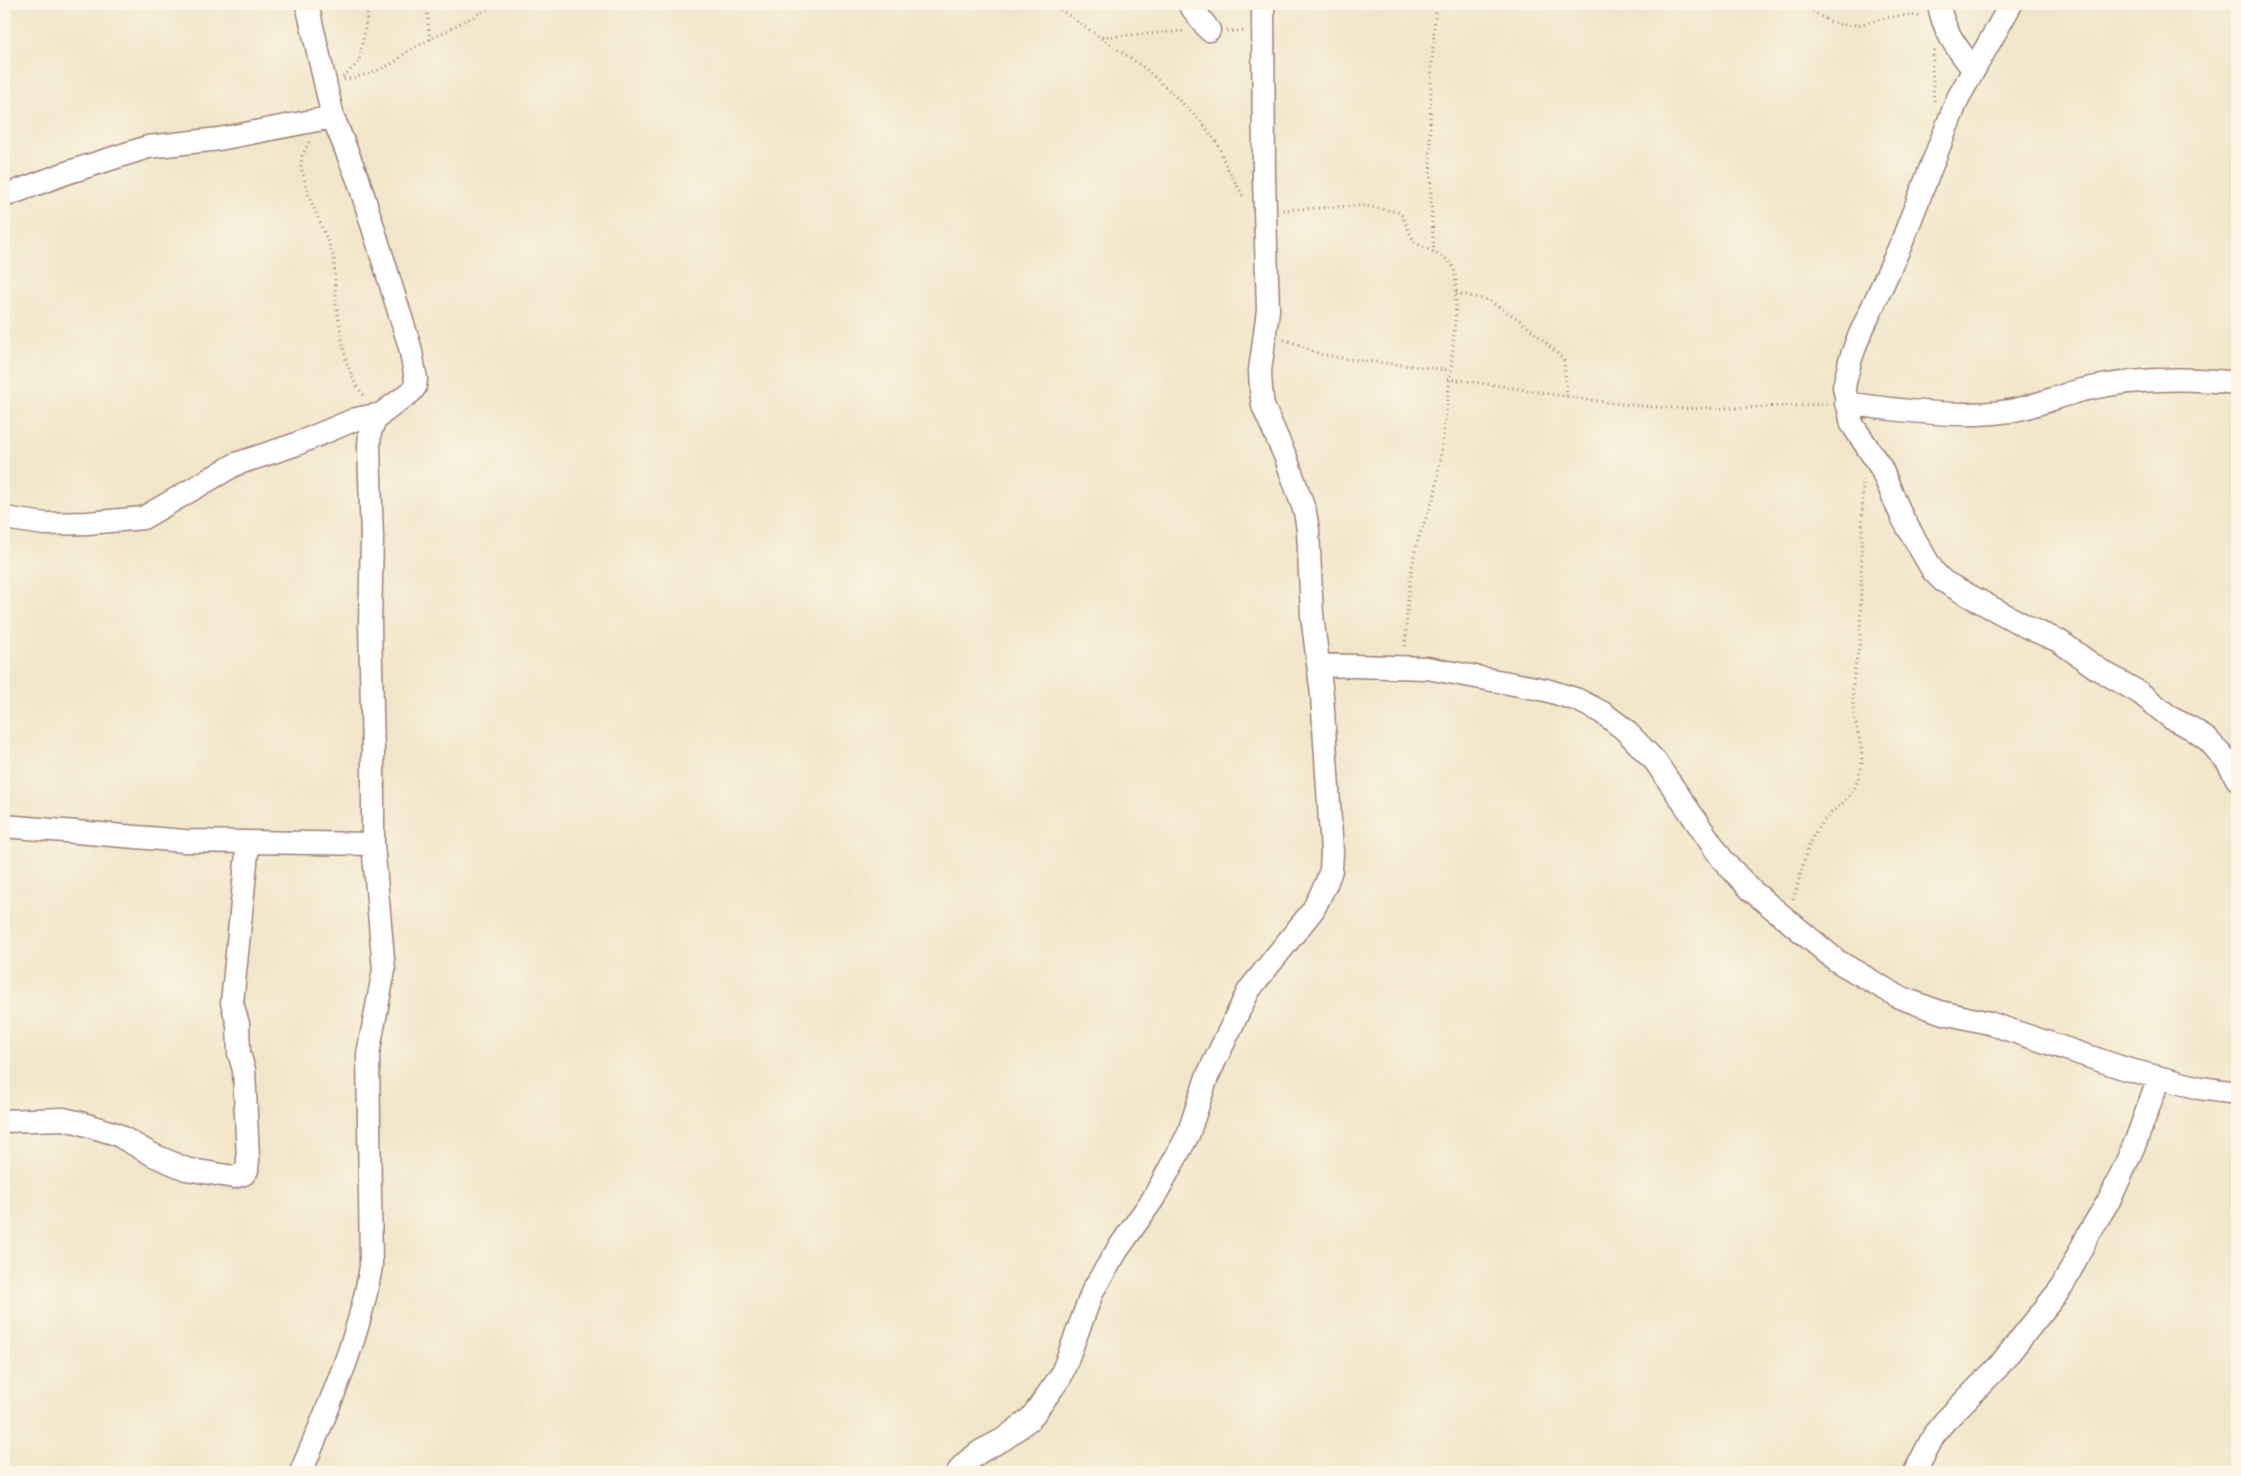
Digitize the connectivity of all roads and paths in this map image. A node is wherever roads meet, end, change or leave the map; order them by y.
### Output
1 (307, 4) edge
2 (368, 4) edge
3 (426, 4) edge
4 (497, 4) edge
5 (1052, 4) edge
6 (1189, 4) edge
7 (1263, 4) edge
8 (1436, 4) edge
9 (1805, 4) edge
10 (2011, 4) edge
11 (1940, 17) edge
12 (1209, 30) junction
13 (1264, 32) junction
14 (1102, 37) junction
15 (430, 40) junction
16 (1974, 69) junction
17 (326, 118) junction
18 (1944, 130) junction
19 (4, 196) edge
20 (1266, 211) junction
21 (1434, 253) junction
22 (1456, 293) junction
23 (1265, 335) junction
24 (1449, 370) junction
25 (1448, 379) junction
26 (2237, 383) edge
27 (1567, 396) junction
28 (1846, 403) junction
29 (377, 414) junction
30 (1864, 444) junction
31 (4, 518) edge
32 (1318, 665) junction
33 (1404, 666) junction
34 (2237, 779) edge
35 (4, 826) edge
36 (248, 843) junction
37 (372, 844) junction
38 (1786, 919) junction
39 (2159, 1078) junction
40 (2237, 1094) edge
41 (4, 1121) edge
42 (301, 1472) edge
43 (958, 1472) edge
44 (1915, 1472) edge

1 - 17 street
2 - 15 path
3 - 15 path
4 - 15 path
5 - 14 path
6 - 12 street
7 - 13 street
8 - 21 path
9 - 11 path
10 - 16 street
11 - 16 street
11 - 18 path
12 - 13 path
12 - 14 path
13 - 20 street
14 - 20 path
16 - 18 street
17 - 19 street
17 - 29 path
17 - 29 street
18 - 28 street
20 - 21 path
20 - 23 street
21 - 22 path
22 - 24 path
22 - 27 path
23 - 24 path
23 - 32 street
24 - 25 path
25 - 27 path
25 - 33 path
26 - 28 street
27 - 28 path
28 - 30 street
29 - 31 street
29 - 37 street
30 - 34 street
30 - 38 path
32 - 33 street
32 - 43 street
33 - 38 street
35 - 36 street
36 - 37 street
36 - 41 street
37 - 42 street
38 - 39 street
39 - 40 street
39 - 44 street

